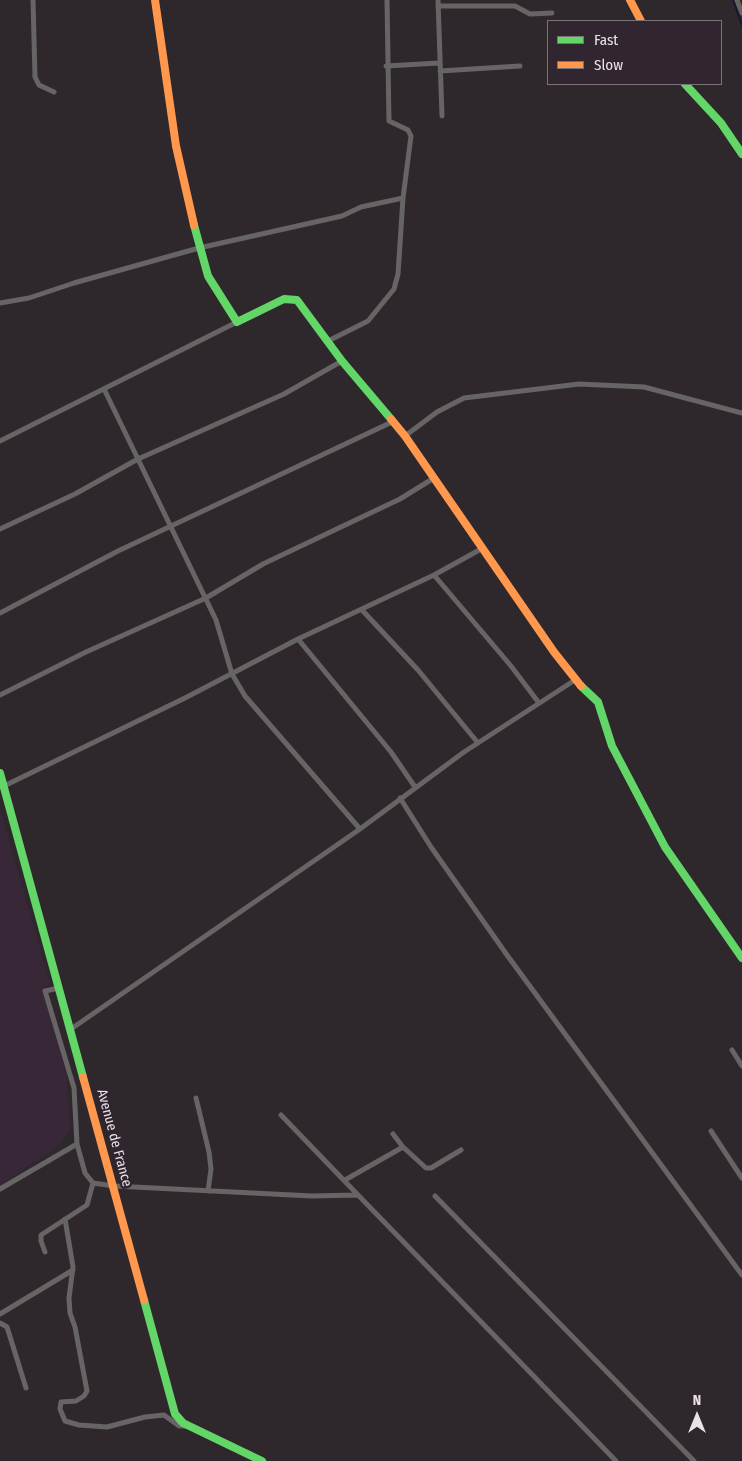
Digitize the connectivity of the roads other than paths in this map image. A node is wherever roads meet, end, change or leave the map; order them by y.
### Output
1 (33, 0) edge
2 (155, 0) edge
3 (387, 0) edge
4 (630, 0) edge
5 (737, 0) edge
6 (438, 3) edge
7 (742, 13) edge
8 (552, 14) dead end
9 (640, 20) edge
10 (439, 63) junction
11 (386, 66) junction
12 (520, 66) dead end
13 (440, 71) junction
14 (686, 85) edge
15 (54, 92) dead end
16 (442, 116) dead end
17 (742, 154) edge
18 (403, 198) junction
19 (199, 248) junction
20 (0, 302) edge
21 (237, 322) junction
22 (328, 341) junction
23 (342, 361) junction
24 (104, 389) junction
25 (742, 413) edge
26 (392, 422) junction
27 (405, 436) junction
28 (0, 441) edge
29 (138, 459) junction
30 (434, 478) junction
31 (170, 528) junction
32 (0, 529) edge
33 (483, 548) junction
34 (434, 575) junction
35 (206, 598) junction
36 (362, 610) junction
37 (0, 613) edge
38 (298, 639) junction
39 (232, 674) junction
40 (575, 680) junction
41 (0, 695) edge
42 (539, 703) junction
43 (478, 743) junction
44 (0, 773) edge
45 (4, 786) junction
46 (415, 787) junction
47 (400, 798) junction
48 (360, 828) junction
49 (742, 958) edge
50 (59, 988) junction
51 (70, 1029) junction
52 (732, 1050) dead end
53 (742, 1066) edge
54 (196, 1098) dead end
55 (281, 1114) dead end
56 (711, 1131) dead end
57 (393, 1134) dead end
58 (77, 1144) junction
59 (403, 1147) junction
60 (460, 1150) dead end
61 (742, 1178) edge
62 (345, 1180) junction
63 (93, 1182) junction
64 (114, 1186) junction
65 (0, 1189) edge
66 (208, 1191) junction
67 (358, 1195) junction
68 (435, 1196) dead end
69 (65, 1219) junction
70 (45, 1252) dead end
71 (73, 1270) junction
72 (742, 1275) edge
73 (0, 1314) edge
74 (0, 1323) edge
75 (26, 1388) dead end
76 (189, 1426) junction
77 (262, 1461) edge
78 (616, 1461) edge
79 (694, 1461) edge

1 - 15 street
2 - 19 street
3 - 11 street
4 - 9 street
5 - 7 street
6 - 8 street
6 - 10 street
10 - 11 street
10 - 13 street
11 - 18 street
12 - 13 street
13 - 16 street
14 - 17 street
18 - 19 street
18 - 22 street
19 - 20 street
19 - 21 street
21 - 22 street
21 - 24 street
22 - 23 street
23 - 26 street
23 - 29 street
24 - 28 street
24 - 29 street
25 - 27 street
26 - 27 street
26 - 31 street
27 - 30 street
29 - 31 street
29 - 32 street
30 - 33 street
30 - 35 street
31 - 35 street
31 - 37 street
33 - 34 street
33 - 40 street
34 - 36 street
34 - 42 street
35 - 39 street
35 - 41 street
36 - 38 street
36 - 43 street
38 - 39 street
38 - 46 street
39 - 45 street
39 - 48 street
40 - 42 street
40 - 49 street
42 - 43 street
43 - 46 street
44 - 45 street, Avenue de France
45 - 50 street, Avenue de France
46 - 47 street
47 - 48 street
47 - 72 street
48 - 51 street
50 - 51 street, Avenue de France
50 - 58 street
51 - 64 street, Avenue de France
52 - 53 street
54 - 66 street
55 - 62 street
56 - 61 street
57 - 59 street
58 - 63 street
58 - 65 street
59 - 60 street
59 - 62 street
62 - 67 street
63 - 64 street
63 - 69 street
64 - 66 street
64 - 76 street, Avenue de France
66 - 67 street
67 - 78 street
68 - 79 street
69 - 70 street
69 - 71 street
71 - 73 street
71 - 76 street
74 - 75 street
76 - 77 street, Avenue de France

